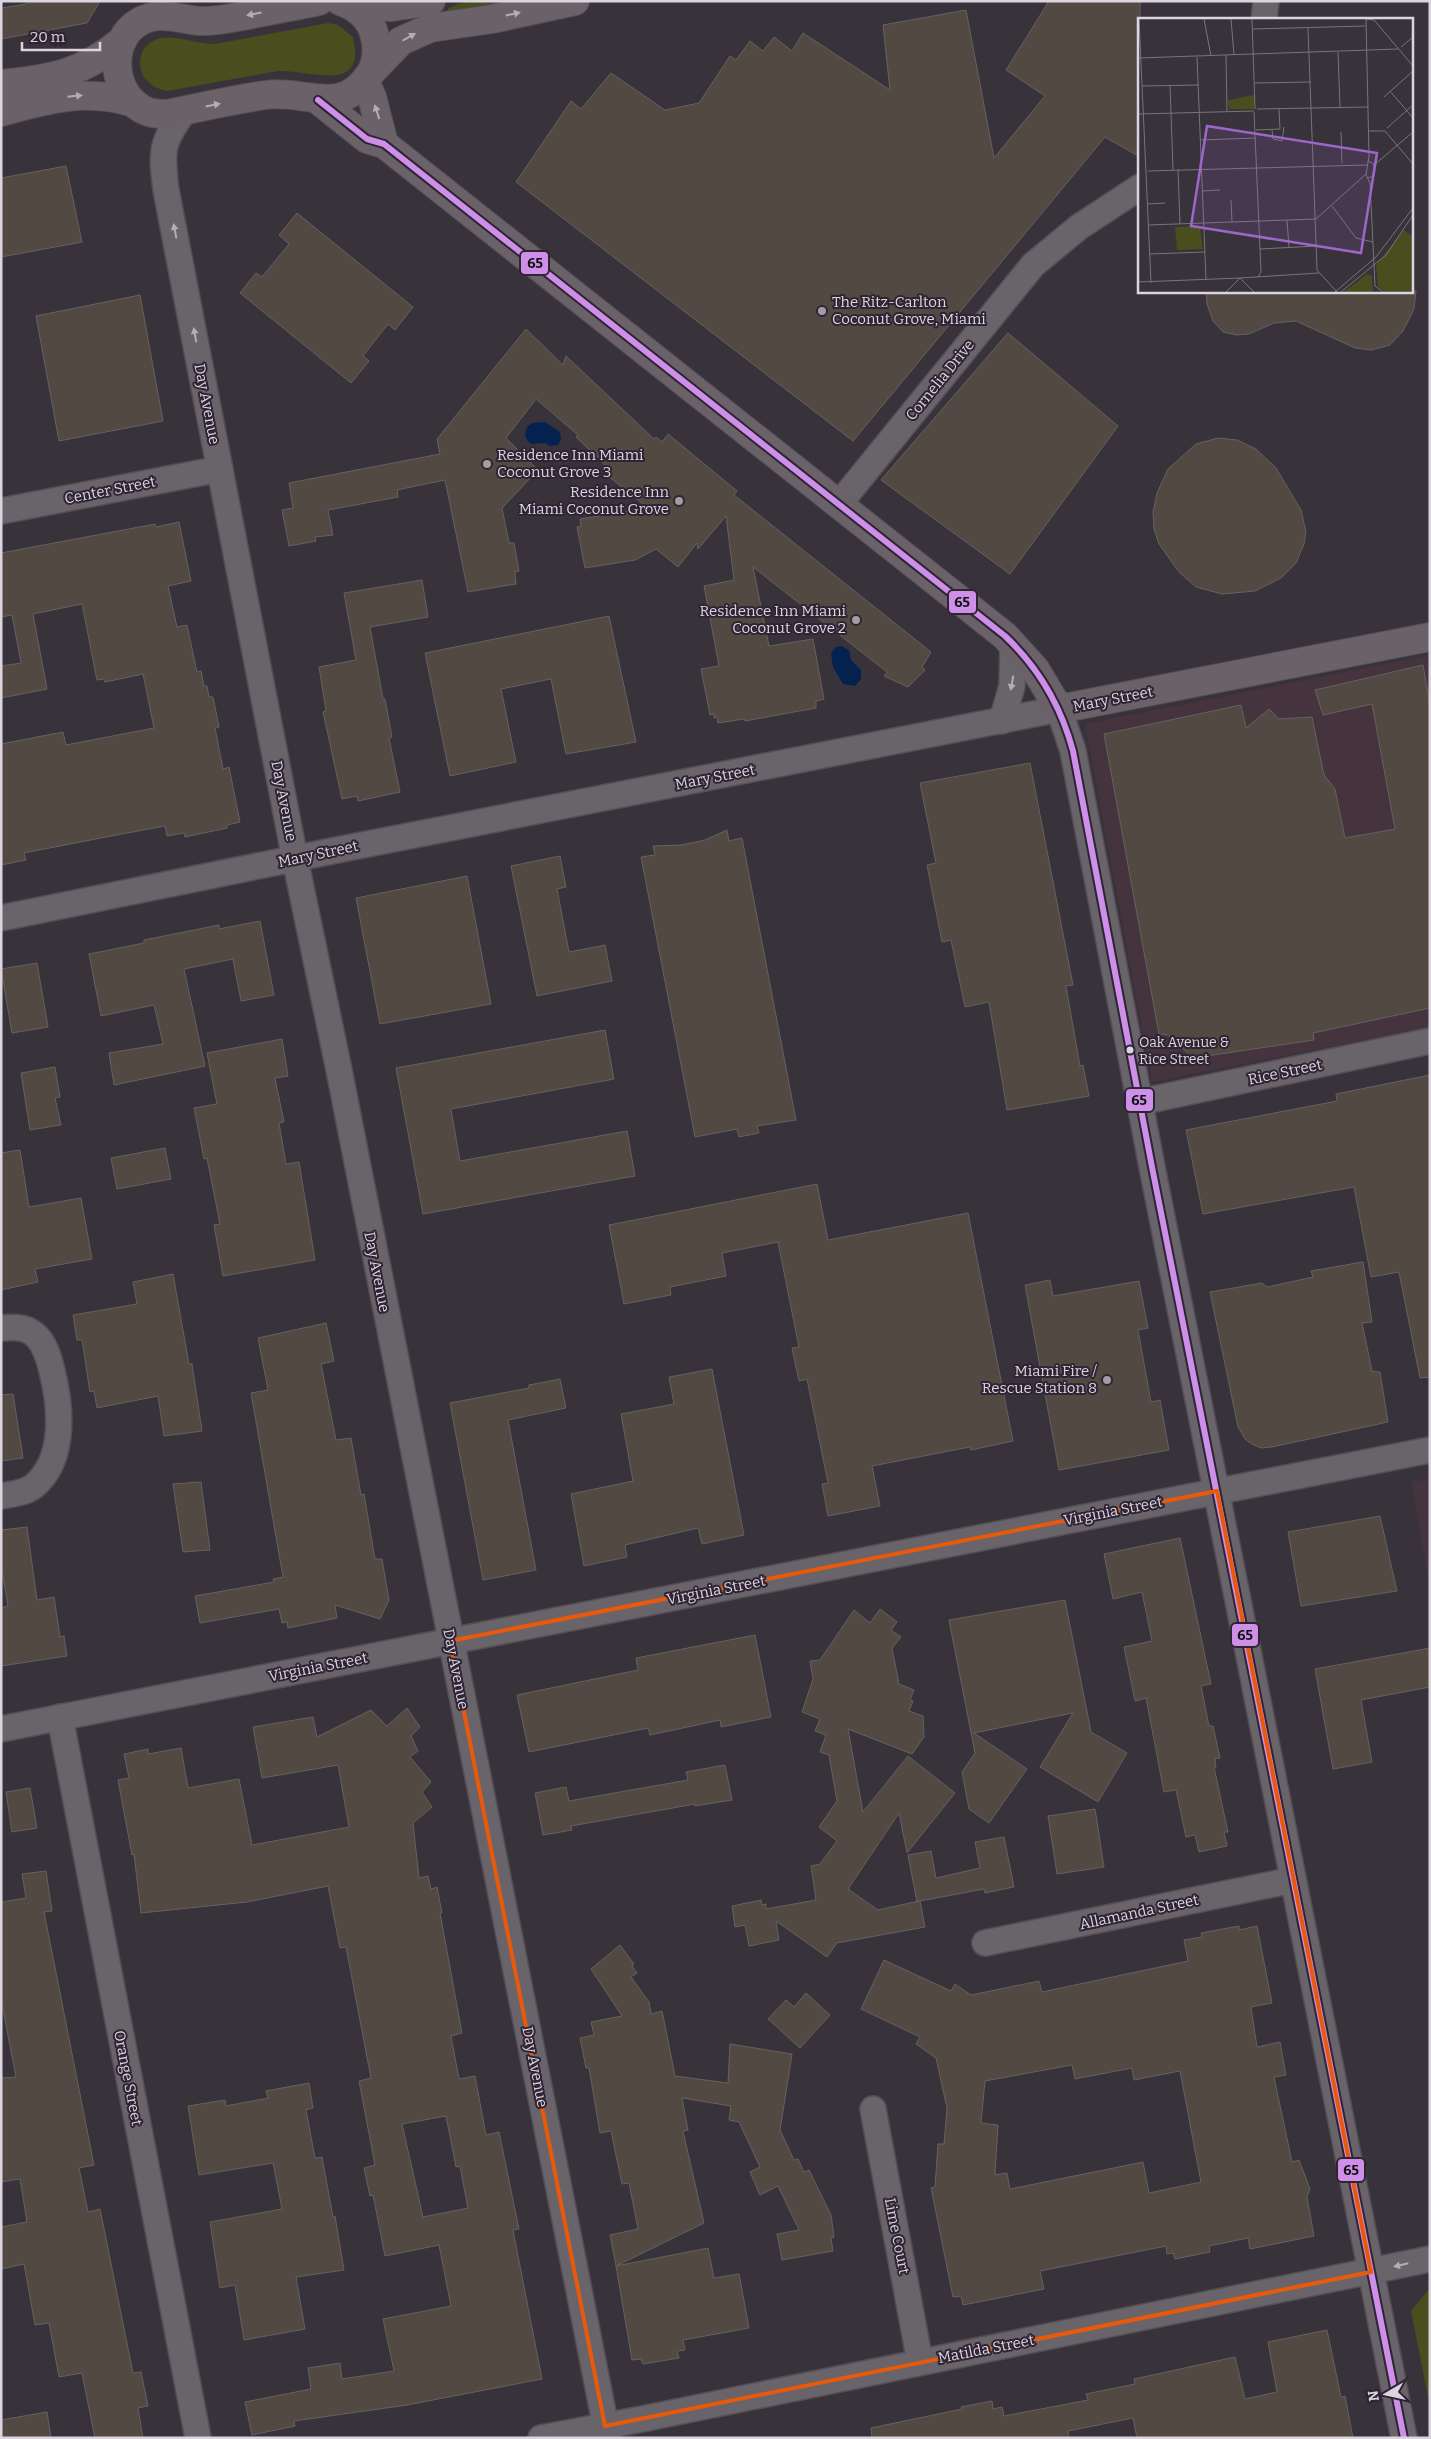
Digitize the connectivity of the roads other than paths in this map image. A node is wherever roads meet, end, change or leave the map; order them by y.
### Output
1 (130, 1) edge
2 (319, 1) edge
3 (431, 1) edge
4 (575, 1) edge
5 (1266, 1) edge
6 (345, 3) edge
7 (177, 10) edge
8 (1264, 18) edge
9 (126, 36) junction
10 (369, 76) junction
11 (1, 84) edge
12 (318, 100) junction
13 (134, 103) junction
14 (184, 110) junction
15 (1, 112) edge
16 (384, 144) junction
17 (1138, 188) edge
18 (220, 469) junction
19 (839, 504) junction
20 (1, 511) edge
21 (1430, 637) edge
22 (1013, 644) junction
23 (1059, 709) junction
24 (1002, 721) junction
25 (295, 859) junction
26 (1, 918) edge
27 (1430, 1041) edge
28 (1140, 1102) junction
29 (1, 1328) edge
30 (1430, 1450) edge
31 (1217, 1491) junction
32 (1, 1496) edge
33 (450, 1641) junction
34 (60, 1717) junction
35 (1, 1728) edge
36 (1293, 1880) junction
37 (985, 1943) dead end
38 (873, 2109) dead end
39 (1430, 2259) edge
40 (1372, 2272) junction
41 (920, 2362) junction
42 (606, 2432) edge
43 (198, 2438) edge
44 (541, 2438) edge
45 (1404, 2438) edge

1 - 9 street
2 -> 7 street
3 - 6 street
10 -> 4 street
5 - 8 street
6 - 10 street
7 - 9 street
9 - 11 street
9 - 13 street
10 - 12 street
16 -> 10 street
14 -> 12 street
12 - 16 street
13 - 14 street
15 -> 13 street
18 -> 14 street, Day Avenue
16 - 19 street
17 - 19 street, Cornelia Drive
18 - 20 street, Center Street
18 - 25 street, Day Avenue
19 - 22 street
21 - 23 street, Mary Street
22 - 23 street
22 -> 24 street
23 - 24 street, Mary Street
23 - 28 street
24 - 25 street, Mary Street
25 - 26 street, Mary Street
25 - 33 street, Day Avenue
27 - 28 street, Rice Street
28 - 31 street
29 - 32 street
30 - 31 street, Virginia Street
31 - 33 street, Virginia Street
31 - 36 street
33 - 34 street, Virginia Street
33 - 42 street, Day Avenue
34 - 35 street, Virginia Street
34 - 43 street, Orange Street
36 - 37 street, Allamanda Street
36 - 40 street
38 - 41 street, Lime Court
39 -> 40 street, Matilda Street
40 - 41 street, Matilda Street
40 - 45 street
41 - 42 street, Matilda Street
42 - 44 street, Matilda Street

